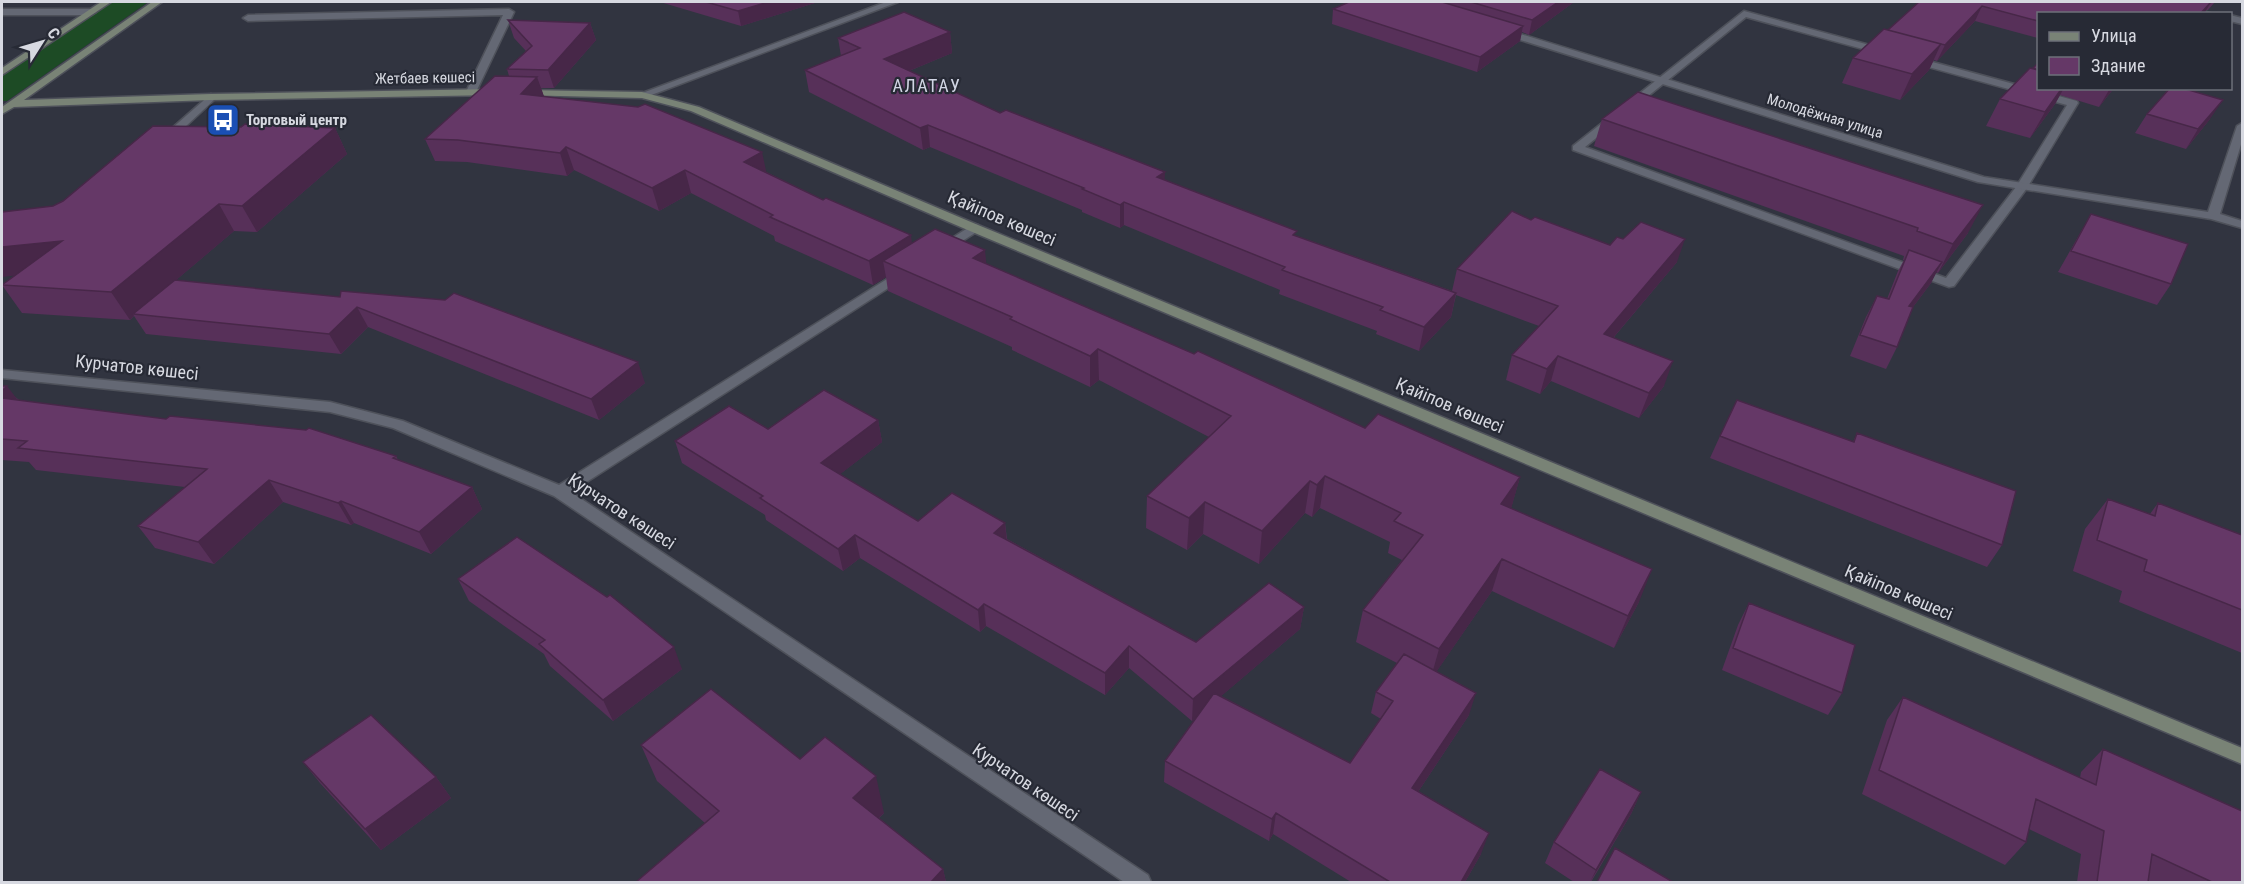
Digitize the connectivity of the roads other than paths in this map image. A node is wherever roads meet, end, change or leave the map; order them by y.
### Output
1 (106, 2) edge
2 (157, 2) edge
3 (893, 2) edge
4 (2158, 2) edge
5 (2, 12) edge
6 (91, 12) junction
7 (2201, 12) edge
8 (248, 18) dead end
9 (1485, 26) edge
10 (2, 72) edge
11 (1662, 81) junction
12 (471, 92) junction
13 (642, 95) junction
14 (210, 97) junction
15 (7, 103) edge
16 (2, 111) edge
17 (2242, 126) edge
18 (160, 144) edge
19 (2021, 188) junction
20 (2213, 216) junction
21 (2242, 225) edge
22 (974, 228) junction
23 (933, 253) edge
24 (913, 266) edge
25 (2, 374) edge
26 (560, 492) junction
27 (2242, 756) edge
28 (1141, 882) edge

1 - 6 street
2 - 15 street
3 - 13 street, Жетбаев көшесі
4 - 7 street
5 - 6 street
6 - 10 street
8 - 12 street
9 - 11 street, Молодёжная улица
11 - 19 street, Молодёжная улица
11 - 19 street
11 - 19 street
12 - 13 street, Жетбаев көшесі
12 - 14 street, Жетбаев көшесі
13 - 22 street, Қайіпов көшесі
14 - 15 street, Жетбаев көшесі
14 - 18 street
15 - 16 street
17 - 20 street
19 - 20 street, Молодёжная улица
20 - 21 street, Молодёжная улица
22 - 23 street
22 - 27 street, Қайіпов көшесі
24 - 26 street
25 - 26 street, Курчатов көшесі
26 - 28 street, Курчатов көшесі

